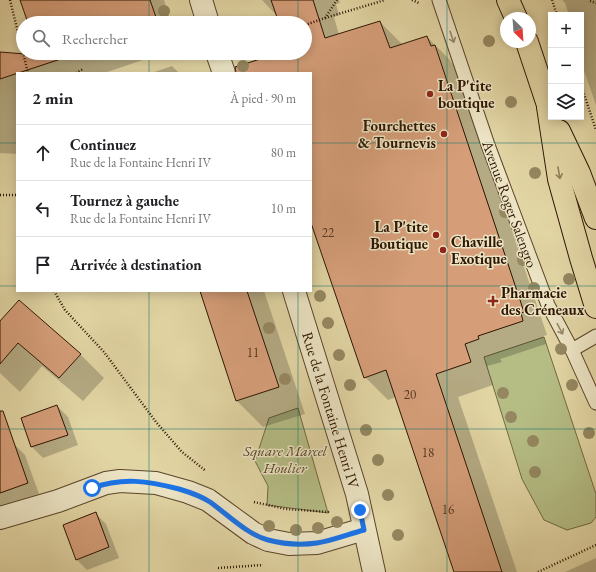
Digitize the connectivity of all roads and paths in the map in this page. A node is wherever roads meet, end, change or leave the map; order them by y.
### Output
1 (10, 0) edge
2 (201, 0) edge
3 (337, 0) edge
4 (385, 0) edge
5 (439, 0) edge
6 (508, 0) edge
7 (519, 0) edge
8 (552, 0) edge
9 (590, 1) dead end
10 (596, 2) edge
11 (513, 12) edge
12 (522, 12) edge
13 (557, 12) edge
14 (206, 16) edge
15 (325, 18) junction
16 (312, 23) edge
17 (16, 24) edge
18 (529, 48) edge
19 (25, 60) edge
20 (219, 60) edge
21 (83, 70) dead end
22 (28, 72) edge
23 (78, 72) edge
24 (224, 72) edge
25 (584, 94) edge
26 (548, 107) edge
27 (551, 120) edge
28 (553, 120) edge
29 (596, 130) edge
30 (0, 195) edge
31 (16, 195) edge
32 (596, 218) edge
33 (55, 292) edge
34 (294, 292) edge
35 (596, 307) edge
36 (596, 336) edge
37 (572, 350) junction
38 (596, 402) edge
39 (211, 476) dead end
40 (253, 502) dead end
41 (0, 518) edge
42 (362, 520) junction
43 (596, 545) edge
44 (374, 572) edge
45 (538, 572) edge

1 - 17 path
2 - 14 street
3 - 15 path
4 - 15 path
5 -> 37 lane, Avenue Roger Salengro
6 - 11 main road
7 - 12 main road
8 - 13 path
9 - 10 path
15 - 16 path
18 - 26 main road
19 - 22 path
20 - 24 street
21 - 23 path
25 - 29 path
27 -> 35 main road
28 - 32 main road
30 - 31 path
33 - 39 path
34 - 42 street, Rue de la Fontaine Henri IV
36 - 37 lane
37 - 38 lane, Avenue Roger Salengro
40 - 42 path
41 - 42 street
42 - 44 street, Rue de la Fontaine Henri IV
43 - 45 path

